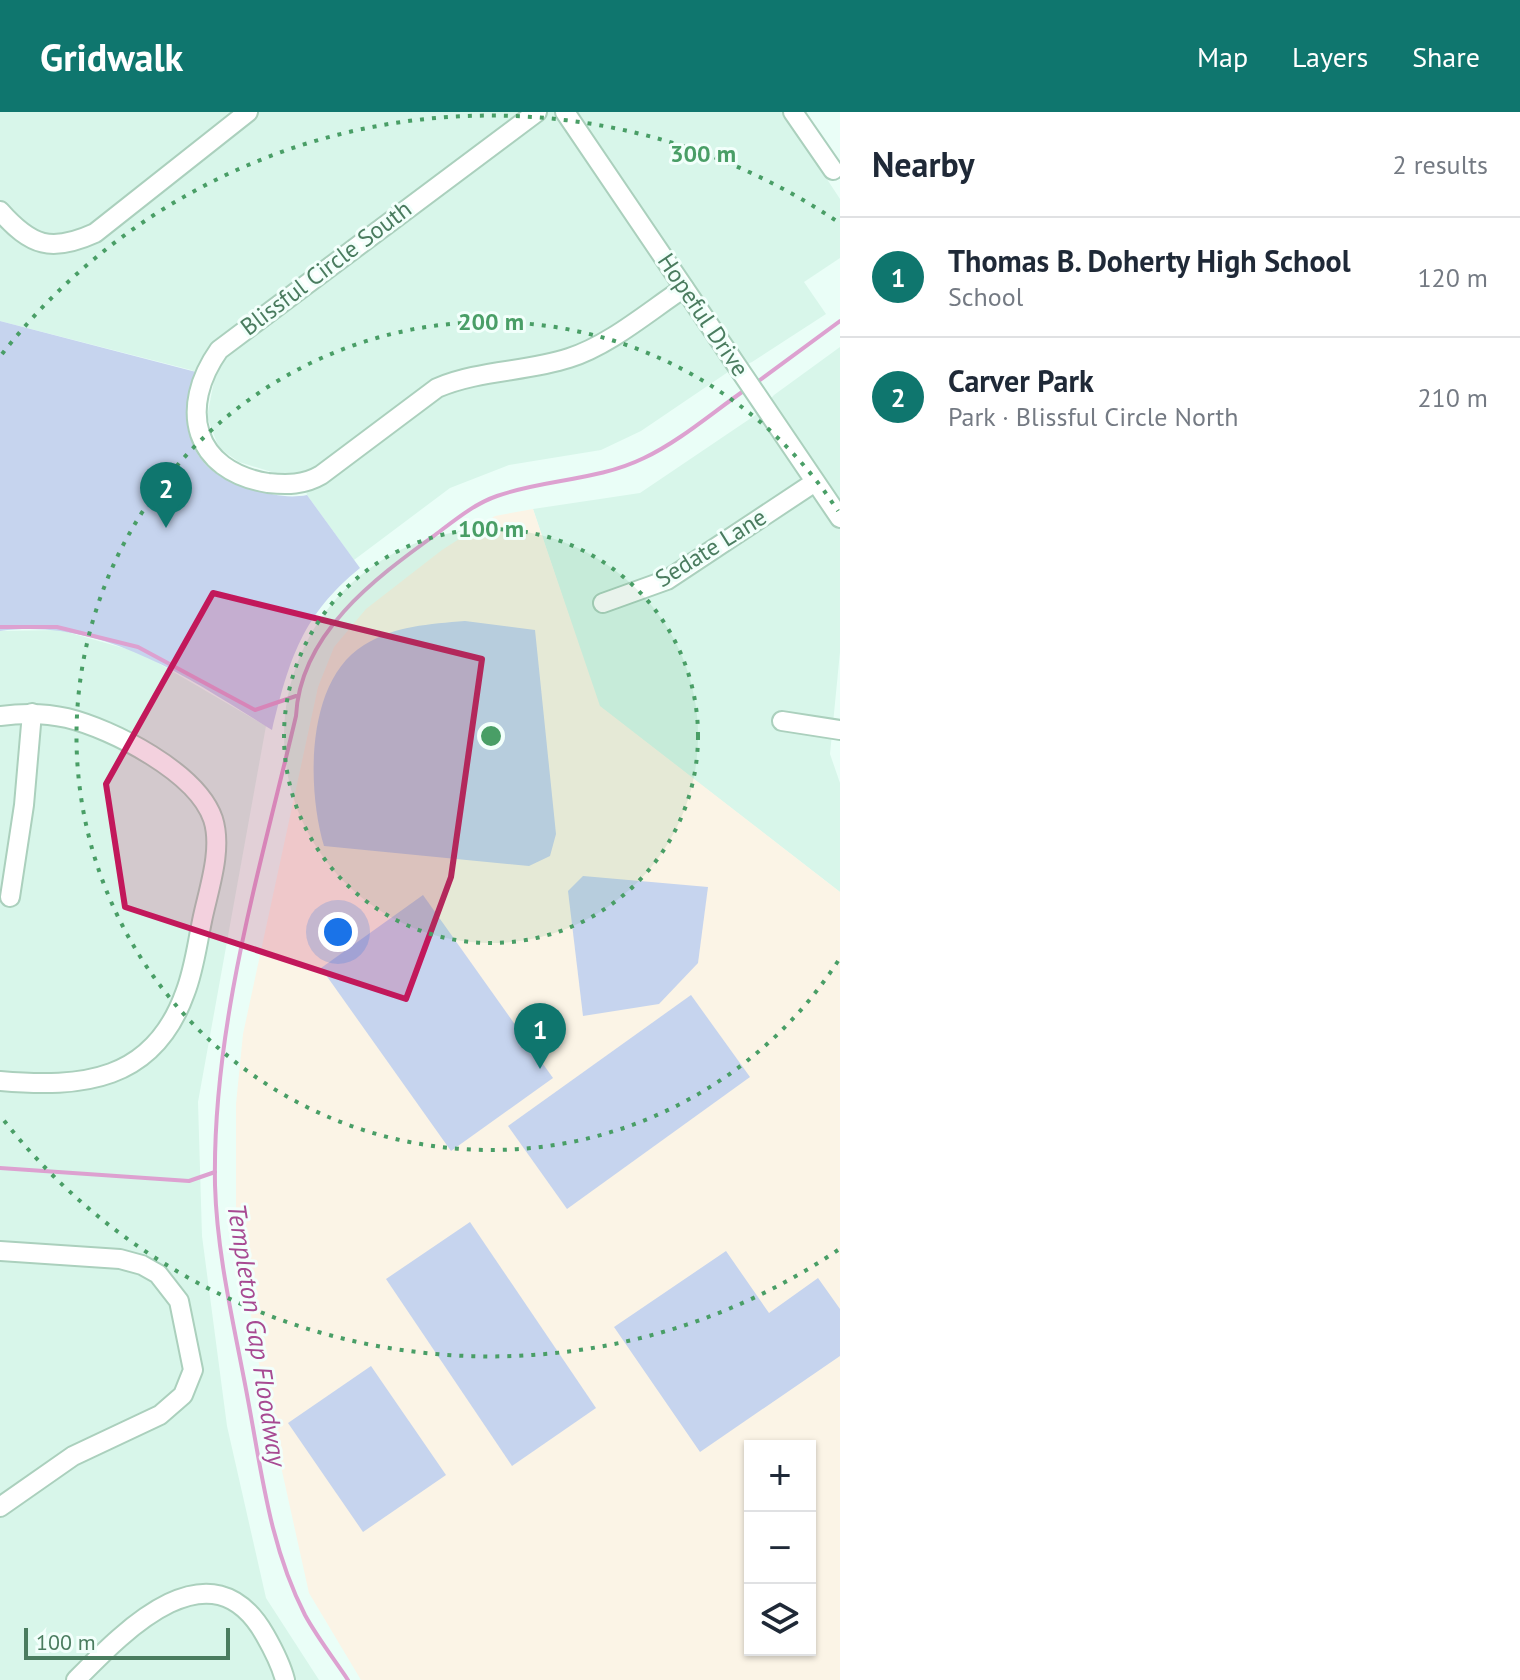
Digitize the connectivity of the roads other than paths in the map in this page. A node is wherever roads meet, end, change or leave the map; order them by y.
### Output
1 (248, 112) edge
2 (537, 112) edge
3 (565, 112) edge
4 (793, 112) edge
5 (833, 170) dead end
6 (0, 211) edge
7 (684, 288) junction
8 (815, 482) junction
9 (840, 518) edge
10 (603, 603) dead end
11 (32, 713) junction
12 (0, 716) edge
13 (782, 721) dead end
14 (840, 730) edge
15 (10, 897) dead end
16 (0, 1081) edge
17 (0, 1251) edge
18 (0, 1507) edge
19 (76, 1680) edge
20 (285, 1680) edge

1 - 6 street
2 - 7 street, Blissful Circle South
3 - 7 street, Hopeful Drive
4 - 5 street
7 - 8 street, Hopeful Drive
8 - 9 street, Hopeful Drive
8 - 10 street, Sedate Lane
11 - 12 street
11 - 15 street
11 - 16 street
13 - 14 street
17 - 18 street
19 - 20 street

